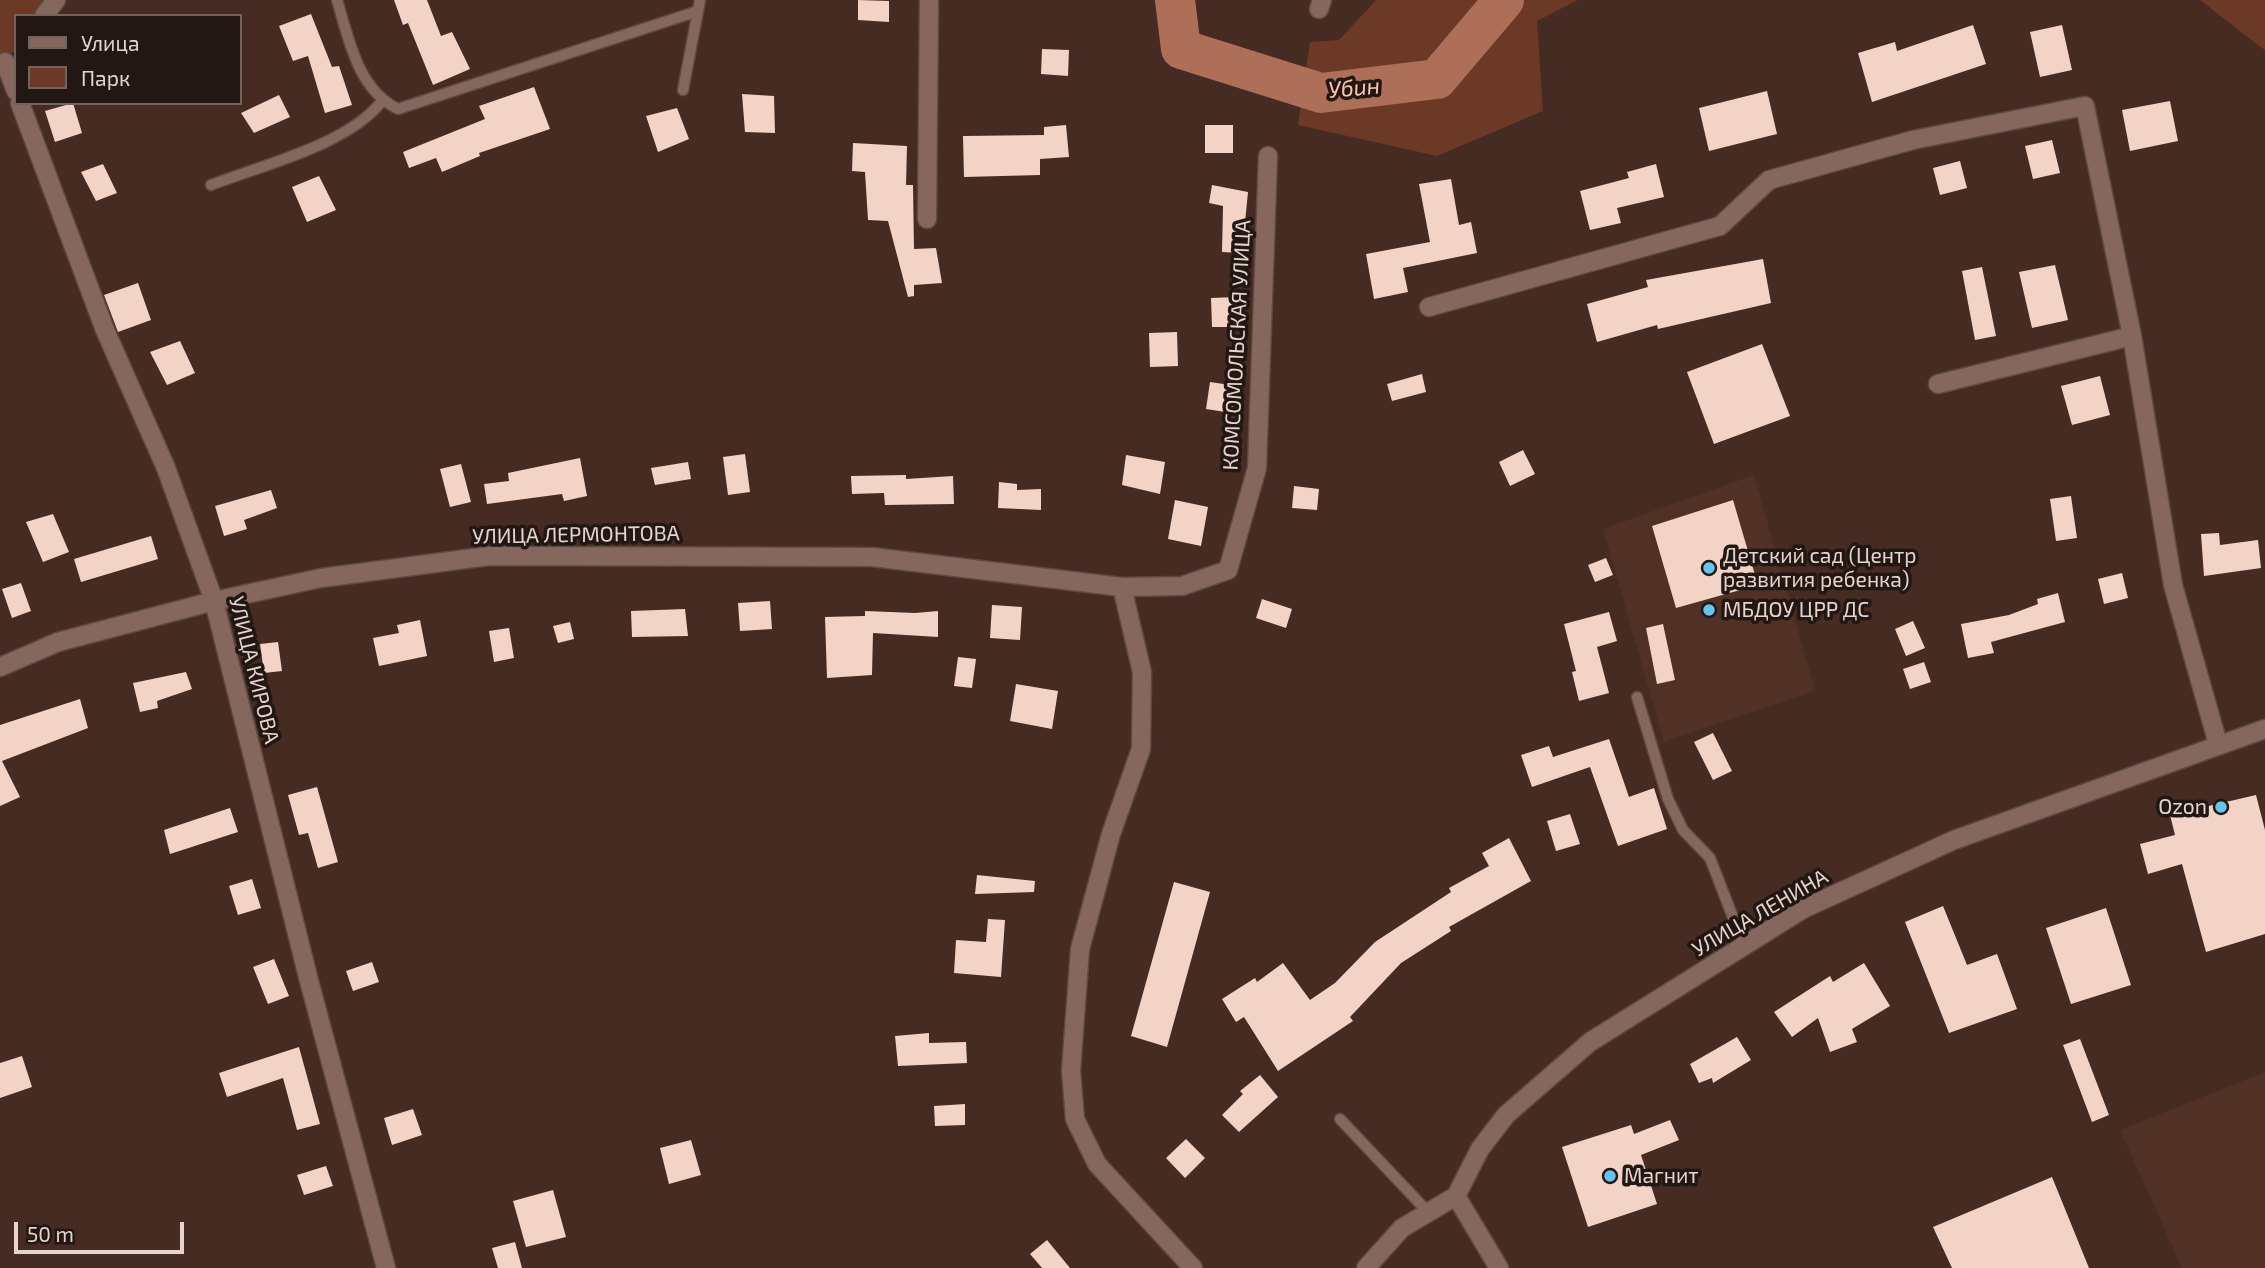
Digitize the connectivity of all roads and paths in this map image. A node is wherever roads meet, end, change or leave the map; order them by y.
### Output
1 (337, 0) edge
2 (700, 0) edge
3 (929, 0) edge
4 (698, 11) junction
5 (7, 59) edge
6 (14, 84) edge
7 (683, 90) dead end
8 (382, 101) junction
9 (21, 105) edge
10 (1268, 156) dead end
11 (211, 185) dead end
12 (927, 219) dead end
13 (1429, 307) dead end
14 (2132, 336) junction
15 (1938, 384) dead end
16 (1122, 587) junction
17 (214, 601) junction
18 (0, 667) edge
19 (1637, 698) dead end
20 (2265, 729) edge
21 (2218, 744) junction
22 (1744, 946) junction
23 (1340, 1119) dead end
24 (1456, 1196) junction
25 (1428, 1212) junction
26 (386, 1268) edge
27 (1193, 1268) edge
28 (1366, 1268) edge
29 (1500, 1268) edge

1 - 8 lane
2 - 4 lane
3 - 12 street
4 - 7 lane
4 - 8 lane
5 - 6 street
8 - 11 lane
9 - 17 street, УЛИЦА КИРОВА
10 - 16 street, КОМСОМОЛЬСКАЯ УЛИЦА
13 - 14 street
14 - 15 street
14 - 21 street
16 - 17 street, УЛИЦА ЛЕРМОНТОВА
16 - 27 street
17 - 18 street, УЛИЦА ЛЕРМОНТОВА
17 - 26 street, УЛИЦА КИРОВА
19 - 22 lane
20 - 21 street, УЛИЦА ЛЕНИНА
21 - 22 street, УЛИЦА ЛЕНИНА
22 - 24 street, УЛИЦА ЛЕНИНА
23 - 25 lane
24 - 25 street
24 - 29 street
25 - 28 street

